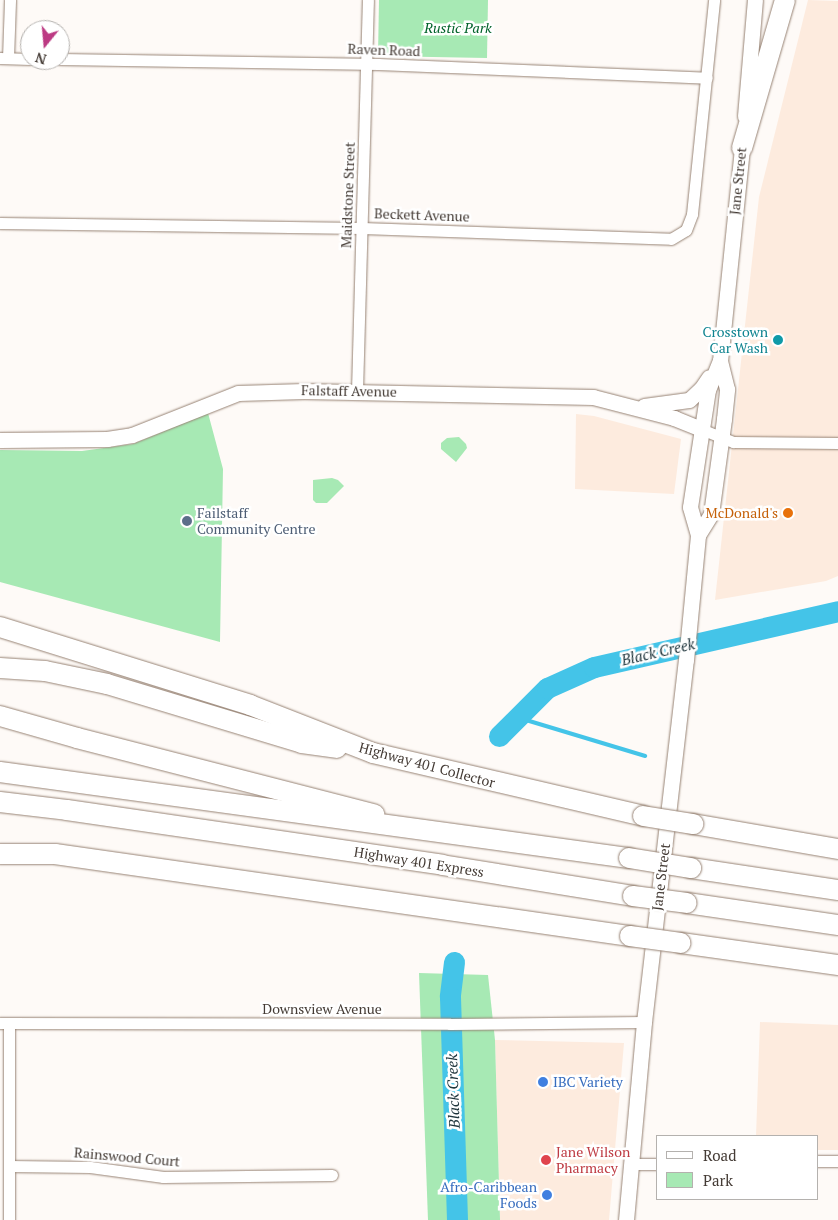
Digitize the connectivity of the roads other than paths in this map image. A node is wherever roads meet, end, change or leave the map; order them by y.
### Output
1 (10, 0) edge
2 (368, 0) edge
3 (714, 0) edge
4 (755, 0) edge
5 (785, 0) edge
6 (4, 58) edge
7 (20, 59) edge
8 (70, 59) edge
9 (368, 64) junction
10 (707, 78) junction
11 (742, 148) junction
12 (0, 223) edge
13 (362, 228) junction
14 (720, 361) junction
15 (358, 391) junction
16 (633, 407) junction
17 (701, 429) junction
18 (722, 437) junction
19 (0, 440) edge
20 (838, 443) edge
21 (698, 535) junction
22 (0, 627) edge
23 (0, 668) edge
24 (0, 716) edge
25 (373, 754) junction
26 (0, 772) edge
27 (0, 802) edge
28 (419, 828) junction
29 (0, 841) edge
30 (838, 849) edge
31 (0, 854) edge
32 (55, 854) junction
33 (838, 890) edge
34 (838, 925) edge
35 (838, 964) edge
36 (644, 1022) junction
37 (5, 1024) edge
38 (818, 1161) edge
39 (838, 1161) edge
40 (631, 1164) junction
41 (656, 1164) edge
42 (9, 1166) junction
43 (332, 1175) dead end
44 (0, 1176) edge
45 (10, 1220) edge
46 (626, 1220) edge

1 - 6 street
2 - 9 street, Maidstone Street
3 - 10 street, Beckett Avenue
4 - 11 main road, Jane Street
5 - 11 highway
6 - 7 street
8 - 9 street, Raven Road
9 - 10 street, Raven Road
9 - 13 street, Maidstone Street
10 - 13 street, Beckett Avenue
11 - 14 main road, Jane Street
12 - 13 street, Beckett Avenue
13 - 15 street, Maidstone Street
14 - 16 main road
14 - 17 main road, Jane Street
14 - 18 main road, Jane Street
15 - 16 main road, Falstaff Avenue
15 - 19 main road, Falstaff Avenue
16 - 17 main road, Falstaff Avenue
17 - 18 street
17 - 21 main road, Jane Street
18 - 20 street
18 - 21 main road, Jane Street
21 - 36 main road, Jane Street
22 - 25 highway, Highway 401 Collector
23 - 25 highway
24 - 28 highway
25 - 30 highway, Highway 401 Collector, bridge
26 - 28 highway
27 - 34 highway, Highway 401 Express, bridge
28 - 33 highway, bridge
29 - 32 highway
31 - 32 highway
32 - 35 highway, bridge
36 - 37 street, Downsview Avenue
36 - 40 main road, Jane Street
37 - 42 street
38 - 39 street
40 - 41 street
40 - 46 main road, Jane Street
42 - 43 street, Rainswood Court
42 - 44 street
42 - 45 street

